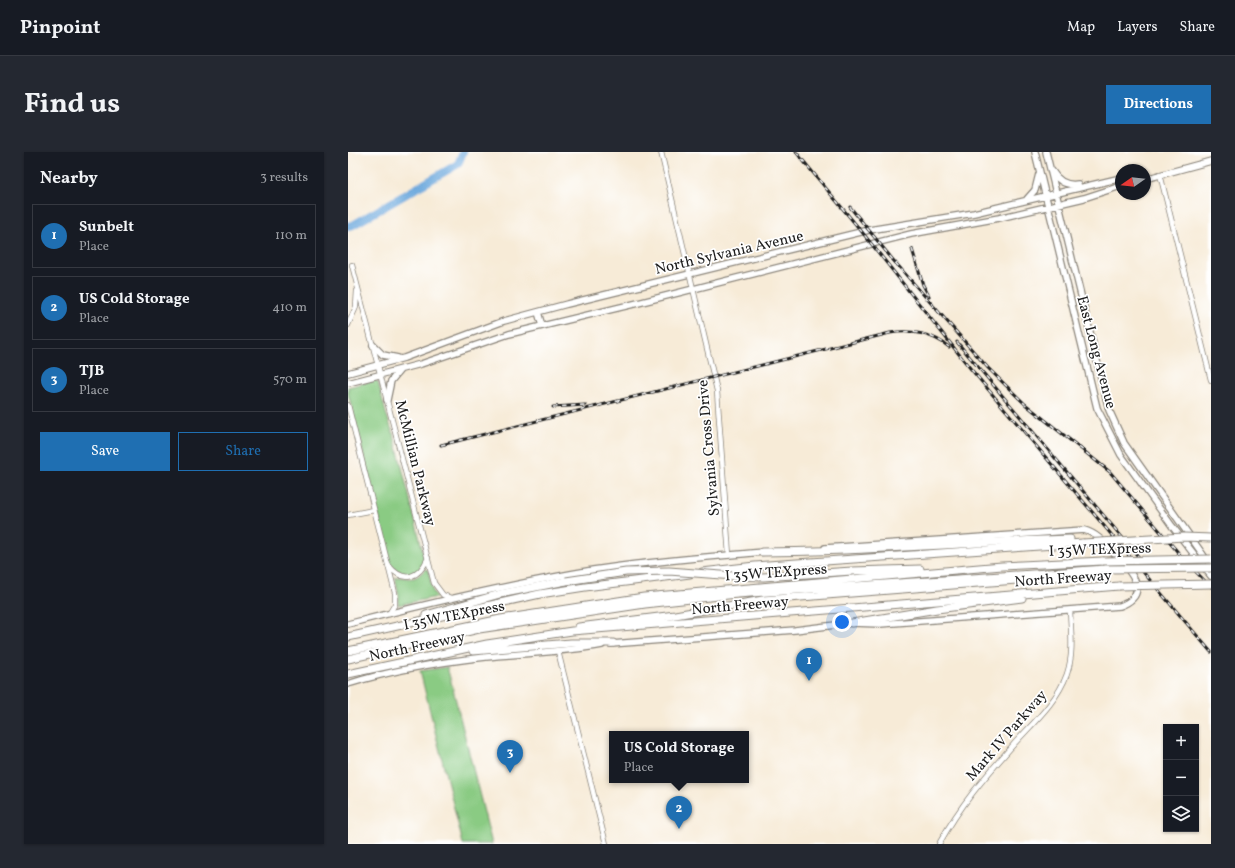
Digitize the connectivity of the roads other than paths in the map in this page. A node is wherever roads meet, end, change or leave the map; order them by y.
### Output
1 (661, 152) edge
2 (1035, 152) edge
3 (1046, 152) edge
4 (1211, 161) edge
5 (1048, 162) junction
6 (1039, 172) junction
7 (1160, 174) junction
8 (1151, 176) edge
9 (1115, 179) edge
10 (1105, 181) junction
11 (1115, 188) edge
12 (1109, 190) junction
13 (1056, 193) junction
14 (1045, 196) junction
15 (1024, 201) junction
16 (1058, 204) junction
17 (1047, 206) junction
18 (932, 219) junction
19 (936, 230) junction
20 (352, 265) dead end
21 (689, 274) junction
22 (358, 288) junction
23 (692, 290) junction
24 (538, 312) junction
25 (348, 325) edge
26 (1088, 325) junction
27 (542, 326) junction
28 (1077, 328) junction
29 (374, 345) junction
30 (404, 358) junction
31 (379, 364) junction
32 (402, 369) junction
33 (348, 373) edge
34 (381, 374) junction
35 (1211, 376) edge
36 (348, 383) edge
37 (388, 400) junction
38 (348, 405) edge
39 (1155, 488) junction
40 (1149, 494) junction
41 (374, 510) junction
42 (348, 515) edge
43 (1179, 522) junction
44 (1172, 526) junction
45 (1211, 538) edge
46 (1082, 541) junction
47 (762, 552) junction
48 (729, 555) junction
49 (428, 558) junction
50 (1211, 559) edge
51 (387, 563) junction
52 (1002, 566) junction
53 (1211, 567) edge
54 (1107, 571) junction
55 (1211, 576) edge
56 (1211, 584) edge
57 (1044, 592) junction
58 (451, 598) junction
59 (1070, 610) junction
60 (390, 614) junction
61 (852, 623) junction
62 (348, 624) edge
63 (376, 631) junction
64 (572, 631) junction
65 (348, 637) edge
66 (613, 643) junction
67 (461, 649) junction
68 (348, 651) edge
69 (558, 651) junction
70 (348, 659) edge
71 (348, 674) edge
72 (348, 684) edge
73 (606, 844) edge
74 (939, 844) edge

1 - 21 street, Sylvania Cross Drive
2 - 6 main road, East Long Avenue
3 - 5 main road, East Long Avenue
4 - 7 main road
5 - 10 main road
5 - 13 main road, East Long Avenue
6 - 14 main road, East Long Avenue
6 - 15 main road
7 - 8 main road
7 - 35 street
9 - 10 main road, North Sylvania Avenue
10 - 12 main road
10 - 13 main road, North Sylvania Avenue
11 - 12 main road, North Sylvania Avenue
12 - 16 main road, North Sylvania Avenue
13 - 14 main road, North Sylvania Avenue
13 - 16 main road, East Long Avenue
14 - 15 main road, North Sylvania Avenue
14 - 17 main road, East Long Avenue
15 - 18 main road, North Sylvania Avenue
16 - 17 main road, North Sylvania Avenue
16 - 26 main road, East Long Avenue
17 - 19 main road, North Sylvania Avenue
17 - 28 main road, East Long Avenue
18 - 19 main road
18 - 21 main road, North Sylvania Avenue
19 - 23 main road, North Sylvania Avenue
20 - 22 street, McMillian Parkway
21 - 23 street, Sylvania Cross Drive
21 - 24 main road, North Sylvania Avenue
22 - 25 street
22 - 29 street, McMillian Parkway
23 - 27 main road, North Sylvania Avenue
23 - 48 street, Sylvania Cross Drive
24 - 27 main road
24 - 30 main road, North Sylvania Avenue
26 - 28 main road
26 - 39 main road, East Long Avenue
27 - 32 main road, North Sylvania Avenue
28 - 40 main road, East Long Avenue
29 - 30 main road
29 - 31 street, McMillian Parkway
30 - 31 main road, North Sylvania Avenue
31 - 33 main road, North Sylvania Avenue
31 - 34 street, McMillian Parkway
32 - 34 main road, North Sylvania Avenue
32 - 37 main road
34 - 36 main road, North Sylvania Avenue
34 - 37 street, McMillian Parkway
37 - 49 street, McMillian Parkway
38 - 41 street
39 - 40 main road
39 - 43 main road, East Long Avenue
40 - 44 main road, East Long Avenue
41 - 42 street
41 - 51 street
43 - 44 main road
43 - 53 main road, East Long Avenue
44 - 55 main road, East Long Avenue
45 - 46 highway, bridge
46 - 47 highway
46 - 63 highway, North Freeway
47 - 48 main road, North Freeway
47 - 59 main road, North Freeway
48 - 58 main road, North Freeway
49 - 51 street
49 - 58 street, McMillian Parkway
50 - 52 highway, I 35W TEXpress, bridge
51 - 60 street
52 - 63 highway, bridge
52 - 68 highway, I 35W TEXpress
53 - 54 highway, I 35W TEXpress, bridge
54 - 64 highway
54 - 70 highway, I 35W TEXpress
56 - 57 highway, North Freeway, bridge
57 - 61 highway
57 - 64 highway, North Freeway
58 - 60 main road, North Freeway
59 - 61 main road, North Freeway
59 - 74 street, Mark IV Parkway
60 - 62 main road, North Freeway
61 - 66 main road, North Freeway
63 - 65 highway, North Freeway
64 - 67 highway, North Freeway
66 - 67 highway
66 - 69 main road, North Freeway
67 - 71 highway, North Freeway
69 - 72 main road, North Freeway
69 - 73 street

